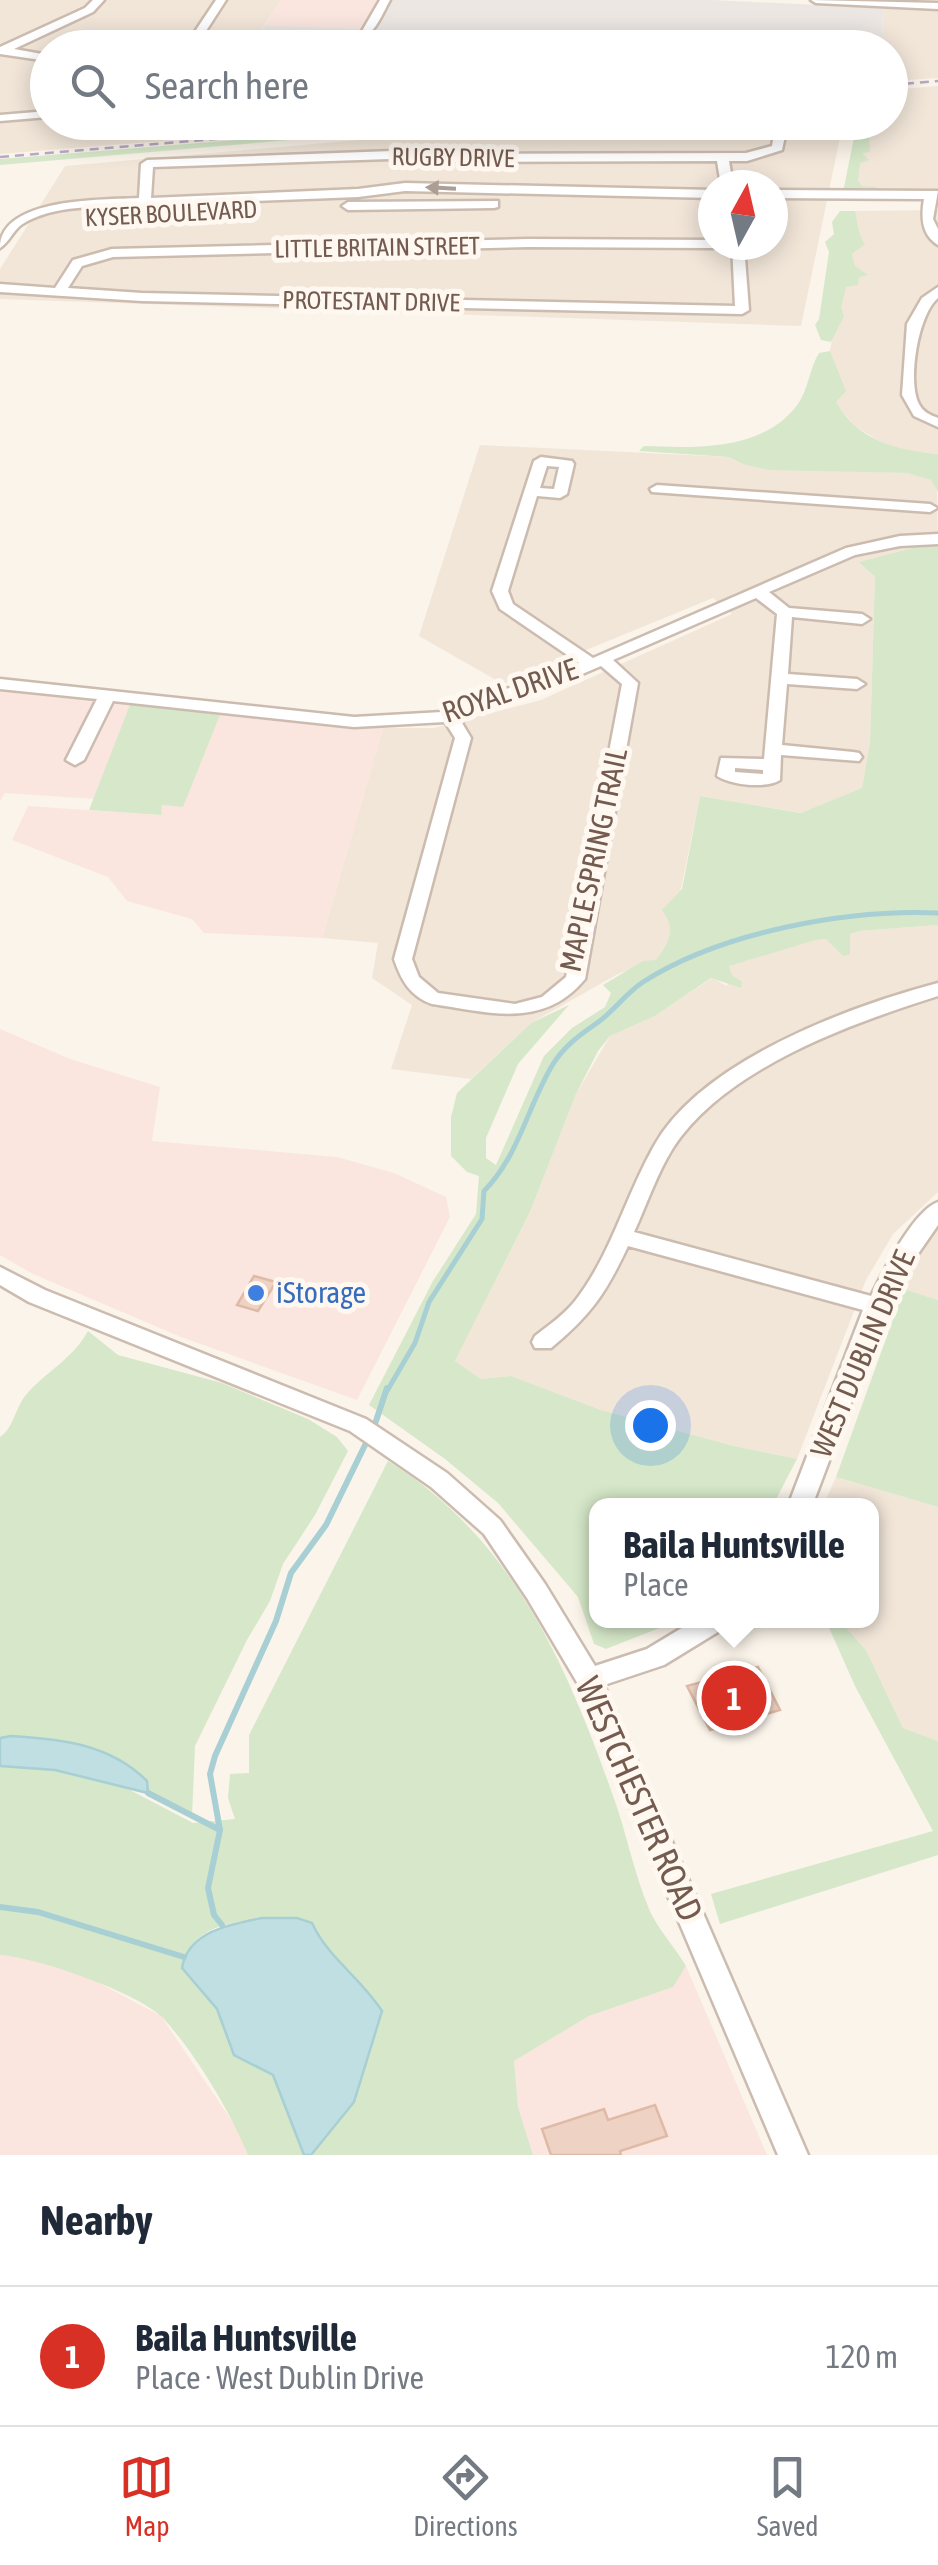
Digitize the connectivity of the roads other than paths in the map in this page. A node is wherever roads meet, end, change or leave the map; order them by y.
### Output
1 (99, 0) edge
2 (221, 0) edge
3 (384, 0) edge
4 (816, 0) edge
5 (938, 6) edge
6 (45, 30) edge
7 (201, 30) edge
8 (368, 30) edge
9 (30, 37) edge
10 (1, 50) edge
11 (30, 55) edge
12 (30, 116) edge
13 (0, 118) edge
14 (779, 140) edge
15 (723, 158) junction
16 (725, 170) edge
17 (698, 194) edge
18 (788, 195) edge
19 (934, 200) edge
20 (144, 205) junction
21 (698, 205) edge
22 (788, 205) edge
23 (938, 240) edge
24 (0, 244) edge
25 (698, 244) edge
26 (739, 260) edge
27 (0, 288) edge
28 (938, 291) edge
29 (59, 292) junction
30 (938, 423) edge
31 (658, 489) dead end
32 (531, 490) dead end
33 (930, 508) dead end
34 (891, 523) junction
35 (938, 539) edge
36 (757, 591) junction
37 (785, 612) junction
38 (862, 619) dead end
39 (596, 662) junction
40 (779, 678) junction
41 (0, 684) edge
42 (857, 684) dead end
43 (108, 694) junction
44 (449, 715) junction
45 (853, 757) dead end
46 (75, 760) dead end
47 (938, 989) edge
48 (938, 1210) edge
49 (621, 1236) junction
50 (0, 1275) edge
51 (877, 1306) junction
52 (543, 1342) dead end
53 (803, 1498) edge
54 (704, 1628) edge
55 (589, 1679) junction
56 (792, 2155) edge

1 - 6 street
2 - 7 street
3 - 8 street
4 - 5 street
9 - 10 street
10 - 11 street
12 - 13 street
14 - 15 street, RUGBY DRIVE
15 - 16 street
15 - 20 street, RUGBY DRIVE
17 -> 20 street, KYSER BOULEVARD
18 - 19 street
19 - 22 street
19 - 23 street
20 - 21 street, KYSER BOULEVARD
20 - 24 street, KYSER BOULEVARD
25 - 29 street, LITTLE BRITAIN STREET
26 - 29 street, PROTESTANT DRIVE
27 - 29 street, PROTESTANT DRIVE
28 - 30 street
31 - 34 street
32 - 39 street
33 - 34 street
34 - 35 street, ROYAL DRIVE
34 - 36 street, ROYAL DRIVE
36 - 37 street
36 - 39 street, ROYAL DRIVE
37 - 38 street
37 - 40 street
39 - 44 street, ROYAL DRIVE
39 - 44 street, MAPLE SPRING TRAIL
40 - 42 street
40 - 45 street
41 - 43 street, ROYAL DRIVE
43 - 44 street, ROYAL DRIVE
43 - 46 street
47 - 49 street
48 - 51 street, WEST DUBLIN DRIVE
49 - 51 street
49 - 52 street
50 - 55 street, WESTCHESTER ROAD
51 - 53 street, WEST DUBLIN DRIVE
54 - 55 street
55 - 56 street, WESTCHESTER ROAD

